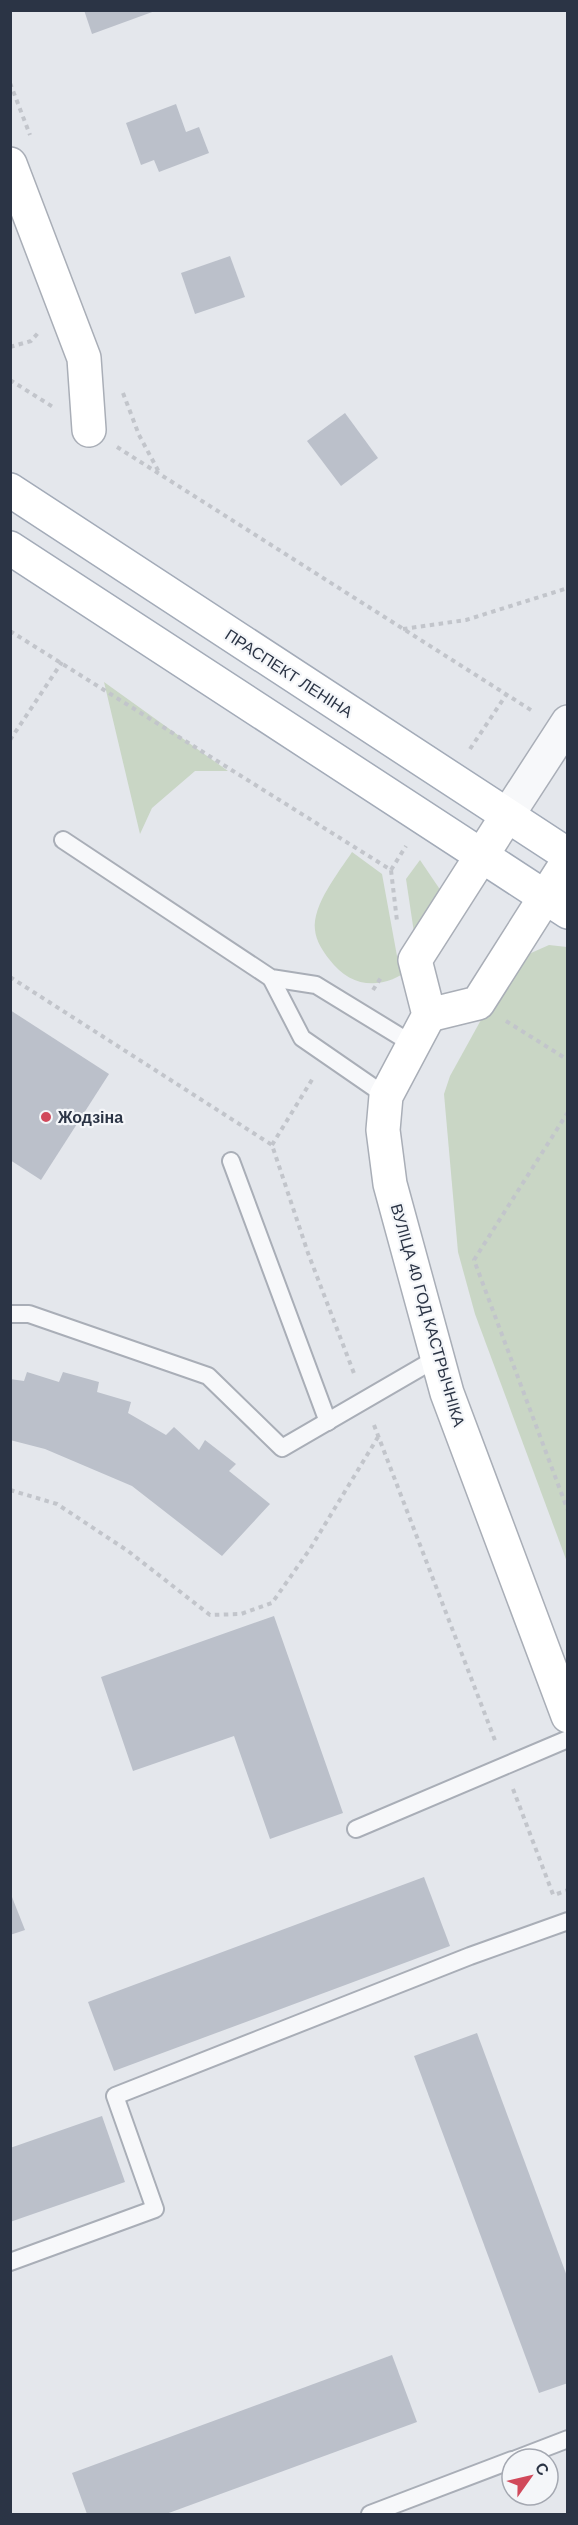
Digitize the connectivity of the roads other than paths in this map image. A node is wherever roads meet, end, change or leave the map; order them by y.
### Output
1 (10, 164) edge
2 (89, 430) road end
3 (10, 490) edge
4 (10, 548) edge
5 (565, 726) edge
6 (507, 816) junction
7 (63, 840) dead end
8 (567, 855) edge
9 (481, 856) junction
10 (567, 861) edge
11 (556, 905) edge
12 (271, 978) junction
13 (429, 1015) junction
14 (414, 1045) junction
15 (386, 1096) junction
16 (231, 1161) dead end
17 (10, 1314) edge
18 (437, 1358) junction
19 (328, 1422) junction
20 (567, 1716) edge
21 (567, 1739) edge
22 (356, 1829) dead end
23 (566, 1921) edge
24 (10, 2262) edge
25 (567, 2439) edge
26 (547, 2447) edge
27 (500, 2465) edge
28 (370, 2514) edge

1 - 2 main road
3 - 6 main road, ПРАСПЕКТ ЛЕНІНА
4 - 9 main road
5 - 6 street
6 - 8 main road, ПРАСПЕКТ ЛЕНІНА
6 - 9 main road
7 - 12 lane
9 - 11 main road
9 - 13 main road
10 - 11 main road
11 - 13 main road
12 - 14 lane
12 - 15 lane
13 - 14 main road, ВУЛІЦА 40 ГОД КАСТРЫЧНІКА
14 - 15 main road, ВУЛІЦА 40 ГОД КАСТРЫЧНІКА
15 - 18 main road, ВУЛІЦА 40 ГОД КАСТРЫЧНІКА
16 - 19 lane
17 - 19 lane
18 - 19 lane
18 - 20 main road, ВУЛІЦА 40 ГОД КАСТРЫЧНІКА
21 - 22 lane
23 - 24 lane
25 - 26 lane
27 - 28 lane

